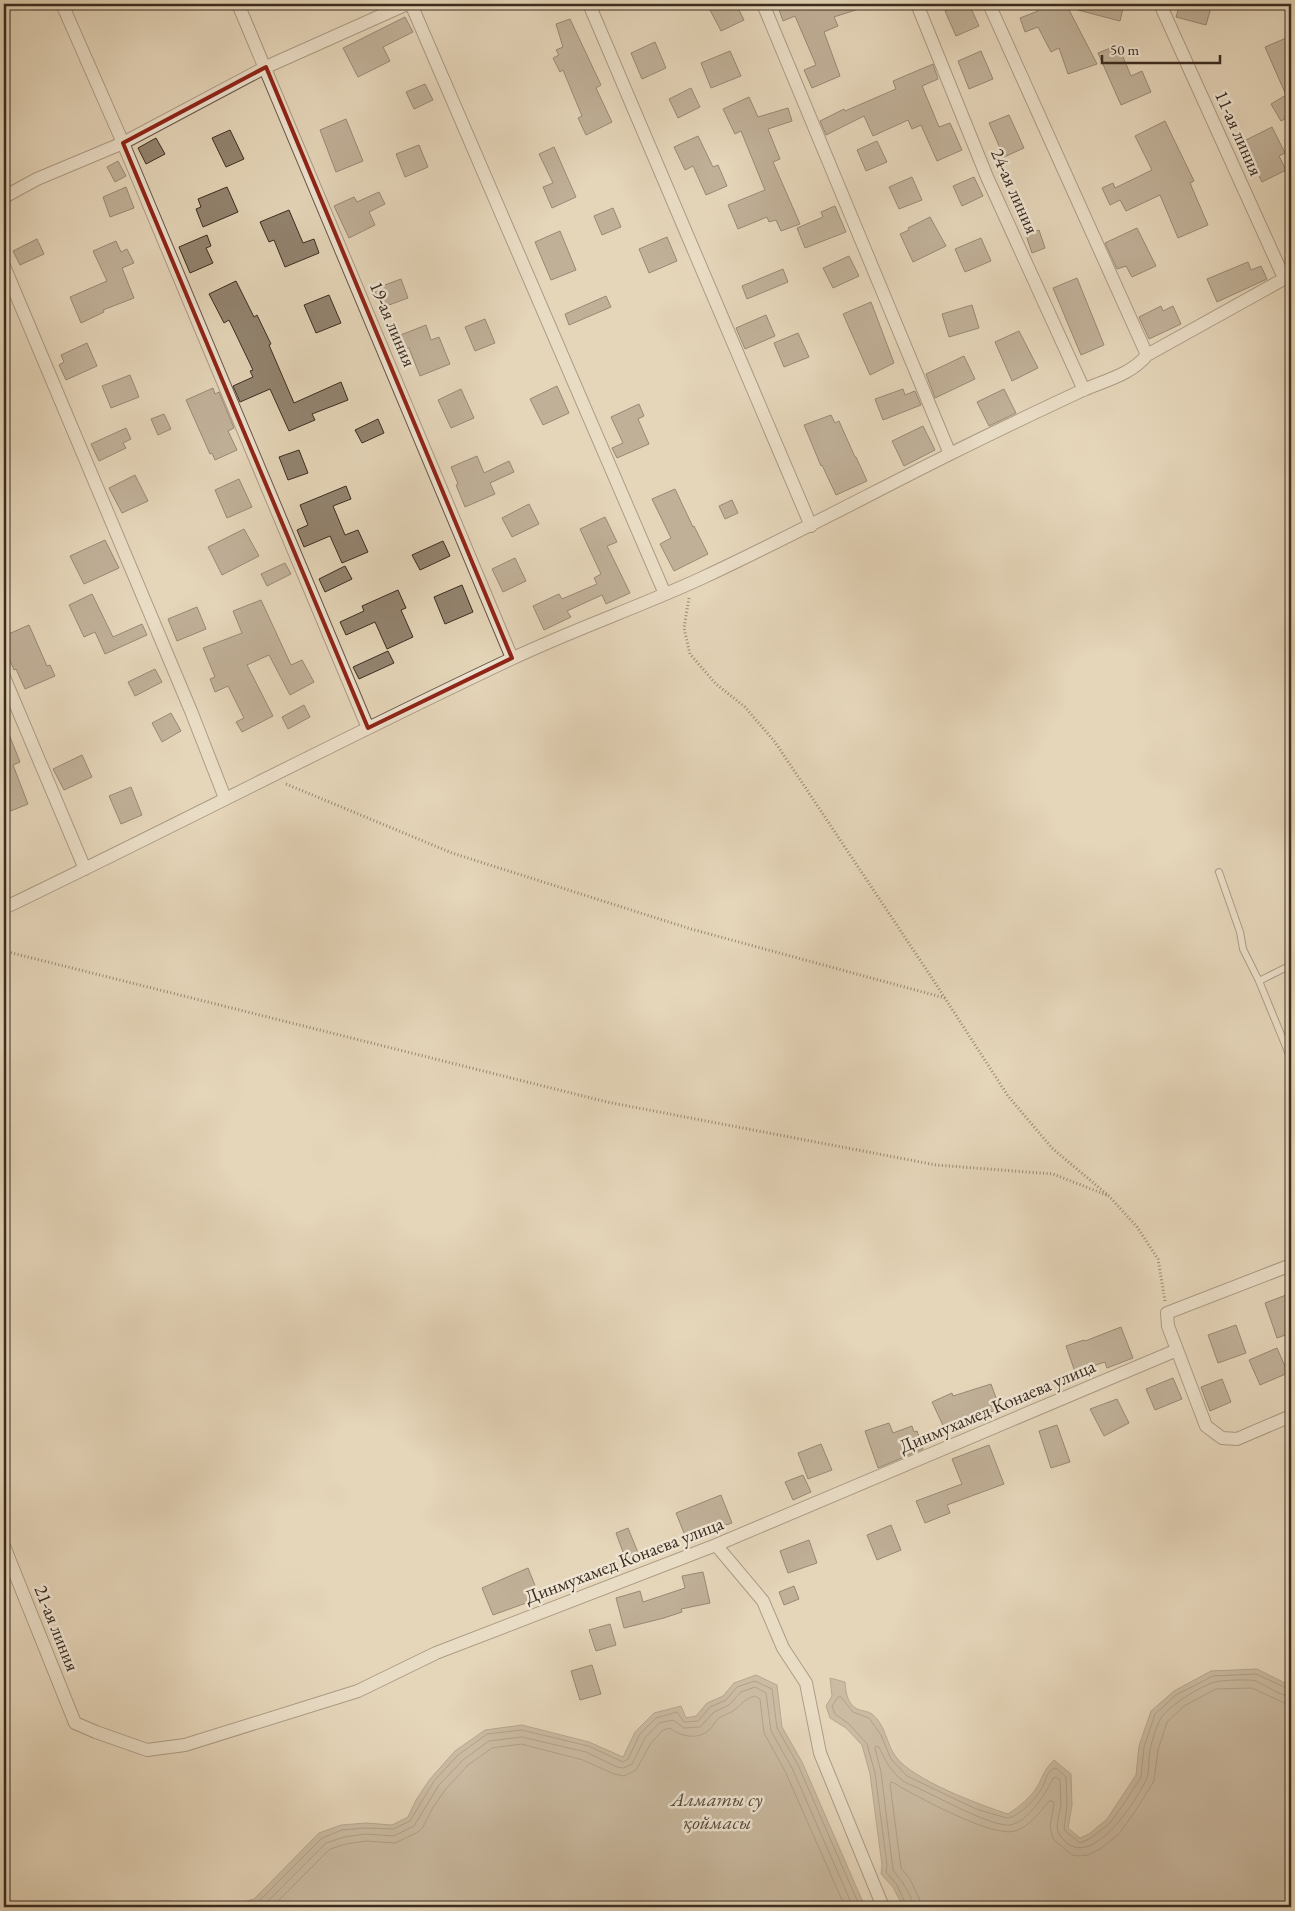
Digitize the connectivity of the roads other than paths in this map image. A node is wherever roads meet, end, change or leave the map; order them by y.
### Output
1 (62, 4) edge
2 (238, 4) edge
3 (407, 4) edge
4 (412, 4) edge
5 (590, 4) edge
6 (763, 4) edge
7 (917, 4) edge
8 (989, 4) edge
9 (1160, 4) edge
10 (266, 67) junction
11 (123, 143) junction
12 (4, 197) edge
13 (4, 266) edge
14 (1288, 276) edge
15 (1147, 355) junction
16 (1084, 390) junction
17 (950, 454) junction
18 (811, 526) junction
19 (664, 594) junction
20 (512, 658) junction
21 (4, 677) edge
22 (368, 728) junction
23 (225, 798) junction
24 (85, 869) junction
25 (1219, 872) dead end
26 (4, 908) edge
27 (1291, 965) edge
28 (1259, 981) junction
29 (1291, 1059) edge
30 (1291, 1265) edge
31 (1177, 1350) junction
32 (1291, 1416) edge
33 (716, 1545) junction
34 (4, 1546) edge
35 (75, 1723) joint
36 (883, 1907) edge

1 - 11 street
2 - 10 street, 19-ая линия
3 - 10 street
4 - 19 street
5 - 18 street
6 - 17 street
7 - 16 street, 24-ая линия
8 - 15 street
9 - 14 street, 11-ая линия
10 - 11 street
10 - 20 street, 19-ая линия
11 - 12 street
11 - 22 street
13 - 23 street
14 - 15 street
15 - 16 street
16 - 17 street
17 - 18 street
18 - 19 street
19 - 20 street
20 - 22 street
21 - 24 street
22 - 23 street
23 - 24 street
24 - 26 street
25 - 28 lane
27 - 28 lane
28 - 29 lane
30 - 31 street
31 - 32 street
31 - 33 street, Динмухамед Конаева улица
33 - 35 street, Динмухамед Конаева улица
33 - 36 street
34 - 35 street, 21-ая линия

